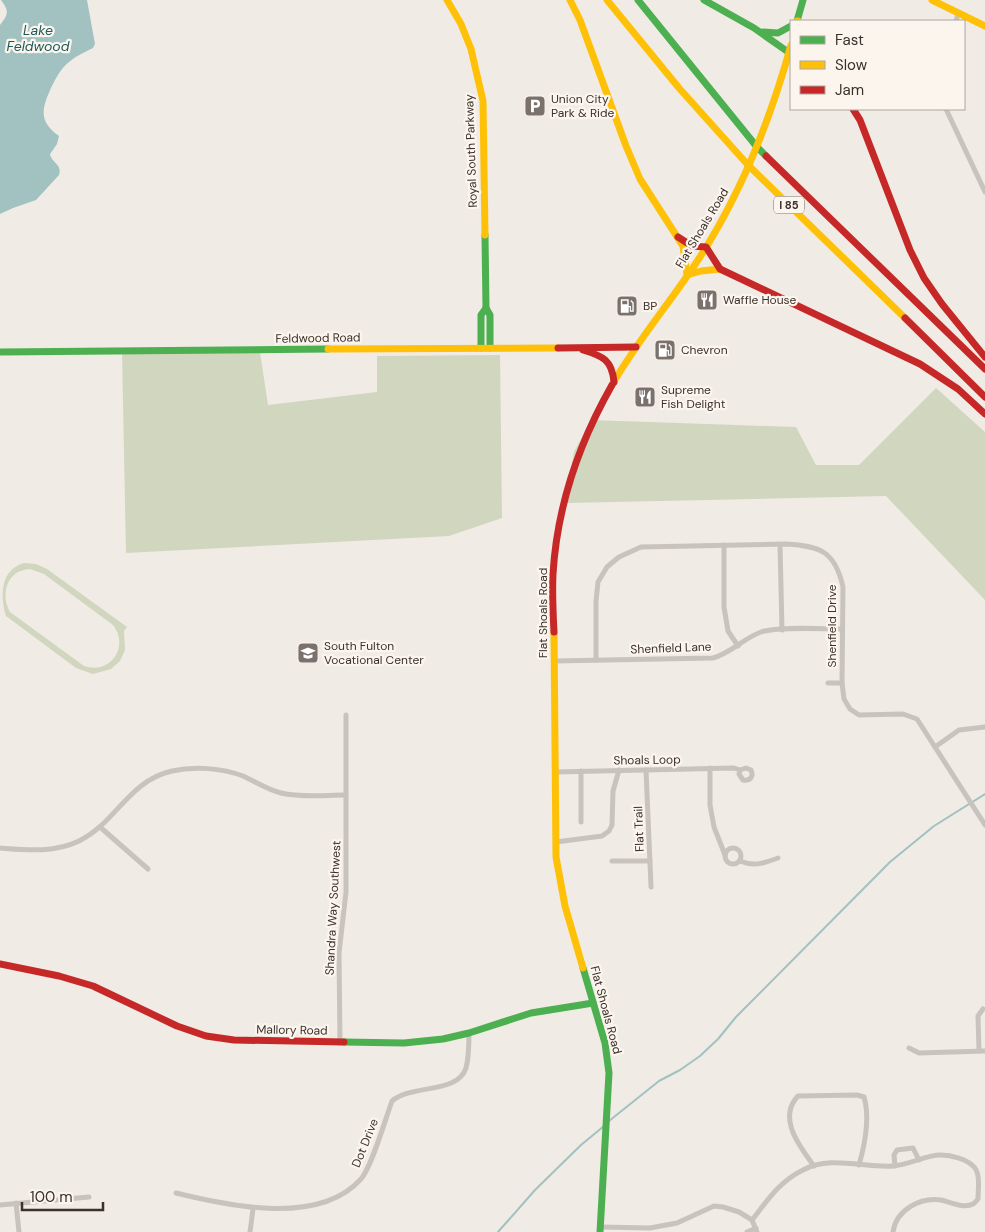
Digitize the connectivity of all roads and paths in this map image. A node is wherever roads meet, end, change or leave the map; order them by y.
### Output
1 (447, 0) edge
2 (570, 0) edge
3 (606, 0) edge
4 (638, 0) edge
5 (704, 0) edge
6 (803, 0) edge
7 (932, 0) edge
8 (957, 18) edge
9 (797, 20) edge
10 (965, 20) edge
11 (985, 26) edge
12 (790, 27) edge
13 (761, 32) junction
14 (790, 53) edge
15 (855, 110) edge
16 (946, 110) edge
17 (985, 192) edge
18 (678, 236) junction
19 (706, 247) junction
20 (720, 269) junction
21 (687, 276) junction
22 (486, 308) junction
23 (636, 346) junction
24 (575, 347) junction
25 (481, 348) junction
26 (490, 348) junction
27 (0, 352) edge
28 (985, 357) edge
29 (985, 369) edge
30 (614, 382) junction
31 (985, 397) edge
32 (985, 414) edge
33 (780, 544) junction
34 (724, 545) junction
35 (842, 629) junction
36 (782, 630) junction
37 (738, 646) junction
38 (596, 660) junction
39 (554, 661) junction
40 (828, 683) dead end
41 (842, 683) junction
42 (346, 715) dead end
43 (985, 727) edge
44 (935, 747) junction
45 (710, 768) junction
46 (619, 770) junction
47 (646, 770) junction
48 (740, 770) dead end
49 (555, 772) junction
50 (581, 772) junction
51 (346, 795) junction
52 (582, 822) dead end
53 (985, 825) edge
54 (100, 827) junction
55 (556, 842) junction
56 (0, 848) edge
57 (725, 855) junction
58 (778, 858) dead end
59 (612, 861) dead end
60 (650, 861) junction
61 (740, 861) junction
62 (148, 869) dead end
63 (651, 887) dead end
64 (0, 964) edge
65 (594, 1003) junction
66 (982, 1008) dead end
67 (469, 1033) junction
68 (340, 1043) junction
69 (909, 1048) dead end
70 (978, 1051) junction
71 (985, 1051) edge
72 (919, 1160) junction
73 (860, 1165) junction
74 (814, 1166) junction
75 (895, 1166) junction
76 (176, 1193) dead end
77 (89, 1197) dead end
78 (16, 1203) junction
79 (0, 1205) edge
80 (253, 1209) junction
81 (752, 1220) junction
82 (600, 1229) edge
83 (756, 1230) edge
84 (19, 1232) edge
85 (250, 1232) edge
86 (747, 1232) edge
87 (893, 1232) edge

1 - 22 main road, Royal South Parkway
2 - 18 main road
3 - 31 main road, I 85
4 - 29 main road, I 85
5 - 13 main road
6 - 9 main road
7 - 8 main road
10 - 11 main road
12 - 13 main road
13 - 14 main road
14 - 19 main road, Flat Shoals Road
15 - 28 main road
16 - 17 street
18 - 19 main road
18 - 21 main road
19 - 20 main road
19 - 21 main road, Flat Shoals Road
20 - 21 main road
20 - 32 main road
21 - 23 main road, Flat Shoals Road
22 - 25 main road, Royal South Parkway
22 - 26 main road, Royal South Parkway
23 - 24 main road, Feldwood Road
23 - 30 main road, Flat Shoals Road
24 - 26 main road, Feldwood Road
24 - 30 main road
25 - 26 main road, Feldwood Road
25 - 27 main road, Feldwood Road
30 - 39 main road, Flat Shoals Road
33 - 34 street, Shenfield Drive
33 - 35 street, Shenfield Drive
33 - 36 street
34 - 37 street
34 - 38 street, Shenfield Drive
35 - 36 street, Shenfield Lane
35 - 41 street, Shenfield Drive
36 - 37 street, Shenfield Lane
37 - 38 street, Shenfield Lane
38 - 39 street, Shenfield Lane
39 - 49 main road, Flat Shoals Road
40 - 41 street
41 - 44 street, Shenfield Drive
42 - 51 street, Shandra Way Southwest
43 - 44 street
44 - 53 street, Shenfield Drive
45 - 47 street, Shoals Loop
45 - 48 street, Shoals Loop
45 - 57 street
46 - 47 street, Shoals Loop
46 - 50 street, Shoals Loop
46 - 55 street
47 - 60 street, Flat Trail
49 - 50 street, Shoals Loop
49 - 55 main road, Flat Shoals Road
50 - 52 street
51 - 54 street
51 - 68 street, Shandra Way Southwest
54 - 56 street
54 - 62 street
55 - 65 main road, Flat Shoals Road
57 - 61 street
57 - 61 street
58 - 61 street
59 - 60 street
60 - 63 street, Flat Trail
64 - 68 main road, Mallory Road
65 - 67 main road, Mallory Road
65 - 82 main road, Flat Shoals Road
66 - 70 street
67 - 68 main road, Mallory Road
67 - 80 street, Dot Drive
69 - 70 street
70 - 71 street
72 - 75 street
72 - 75 street
72 - 87 street
73 - 74 street
73 - 74 street
73 - 75 street
74 - 81 street
76 - 80 street, Dot Drive
77 - 78 street
78 - 79 street
78 - 84 street
80 - 85 street
81 - 82 street
81 - 83 street
83 - 86 street

